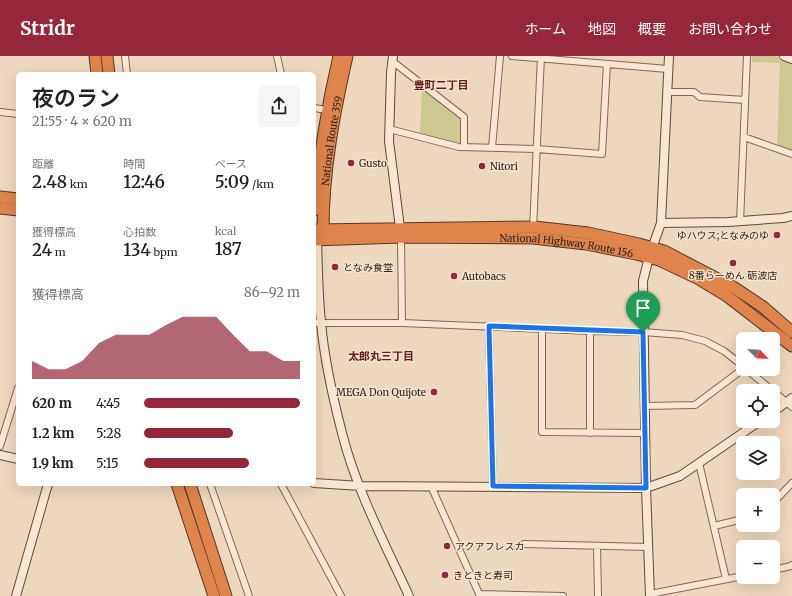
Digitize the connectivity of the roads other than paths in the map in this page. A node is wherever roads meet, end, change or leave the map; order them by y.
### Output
1 (95, 56) edge
2 (107, 56) edge
3 (125, 56) edge
4 (277, 56) edge
5 (339, 56) edge
6 (347, 56) edge
7 (500, 56) edge
8 (512, 56) edge
9 (669, 56) edge
10 (748, 56) edge
11 (785, 56) edge
12 (541, 57) edge
13 (393, 58) edge
14 (792, 59) edge
15 (607, 64) junction
16 (668, 70) junction
17 (97, 72) edge
18 (109, 72) edge
19 (127, 72) edge
20 (281, 72) edge
21 (667, 92) junction
22 (745, 100) junction
23 (316, 108) edge
24 (327, 110) junction
25 (0, 112) edge
26 (16, 114) edge
27 (389, 129) junction
28 (744, 137) junction
29 (464, 147) junction
30 (492, 148) junction
31 (537, 149) junction
32 (792, 154) edge
33 (316, 189) edge
34 (0, 197) edge
35 (16, 199) edge
36 (0, 208) edge
37 (16, 210) edge
38 (792, 216) edge
39 (740, 222) junction
40 (660, 223) junction
41 (534, 227) junction
42 (400, 232) junction
43 (316, 235) edge
44 (532, 238) junction
45 (650, 253) junction
46 (402, 322) junction
47 (317, 323) edge
48 (489, 326) junction
49 (542, 329) junction
50 (590, 331) junction
51 (643, 332) junction
52 (792, 332) edge
53 (792, 346) edge
54 (736, 362) edge
55 (736, 373) edge
56 (755, 376) edge
57 (764, 384) edge
58 (16, 394) edge
59 (780, 396) edge
60 (790, 402) edge
61 (644, 406) junction
62 (780, 408) edge
63 (750, 428) edge
64 (590, 433) junction
65 (645, 434) junction
66 (0, 446) edge
67 (0, 455) edge
68 (16, 459) edge
69 (699, 463) junction
70 (792, 483) edge
71 (316, 484) edge
72 (47, 486) edge
73 (179, 486) edge
74 (191, 486) edge
75 (211, 486) edge
76 (282, 486) edge
77 (361, 486) junction
78 (431, 486) junction
79 (493, 486) junction
80 (646, 488) junction
81 (780, 496) edge
82 (736, 521) edge
83 (714, 526) junction
84 (524, 544) dead end
85 (597, 546) junction
86 (648, 546) junction
87 (792, 567) edge
88 (780, 569) edge
89 (736, 577) edge
90 (726, 579) junction
91 (480, 595) edge
92 (650, 595) edge
93 (16, 596) edge
94 (214, 596) edge
95 (226, 596) edge
96 (249, 596) edge
97 (341, 596) edge
98 (409, 596) edge
99 (563, 596) edge
100 (598, 596) edge

1 - 17 highway
2 - 18 highway
3 - 19 street
4 - 20 street
5 - 24 highway, National Route 359
6 - 43 highway, National Route 359
7 - 30 street
8 - 12 street
9 - 16 street
10 - 22 street
11 - 14 street
12 - 15 street
12 - 31 street
13 - 27 street
13 - 29 street
15 - 16 street
15 - 31 street
16 - 21 street
21 - 22 street
21 - 40 street
22 - 28 street
23 - 24 street
24 - 33 highway, National Route 359
25 - 26 street
27 - 29 street
27 - 42 street
28 - 32 street
28 - 39 street
29 - 30 street
30 - 31 street
31 - 41 street
34 - 35 highway
36 - 37 highway
38 - 39 street
39 - 40 street
40 - 45 street
41 - 42 highway, National Highway Route 156
41 - 44 street
41 - 45 highway, National Highway Route 156
42 - 43 highway, National Highway Route 156
42 - 44 highway, National Highway Route 156
42 - 46 street
43 - 47 street
44 - 45 highway, National Highway Route 156
45 - 51 street
45 - 52 highway, National Highway Route 156
45 - 53 highway, National Highway Route 156
46 - 47 street
46 - 48 street
47 - 77 street
48 - 49 street
48 - 79 street
49 - 50 street
49 - 64 street
50 - 51 street
50 - 64 street
51 - 54 street
51 - 61 street
55 - 61 street
56 - 57 street
58 - 66 street
59 - 60 street
60 - 62 street
61 - 65 street
63 - 69 street
64 - 65 street
65 - 80 street
67 - 68 street
69 - 80 street
69 - 83 street
70 - 81 street
71 - 77 street
72 - 93 street
73 - 94 highway
74 - 95 highway
75 - 96 street
76 - 97 street
77 - 78 street
77 - 98 street
78 - 79 street
78 - 91 street
79 - 80 street
80 - 86 street
82 - 83 street
83 - 90 street
84 - 85 street
85 - 86 street
85 - 100 street
86 - 92 street
87 - 88 street
89 - 90 street
90 - 92 street
91 - 99 street

